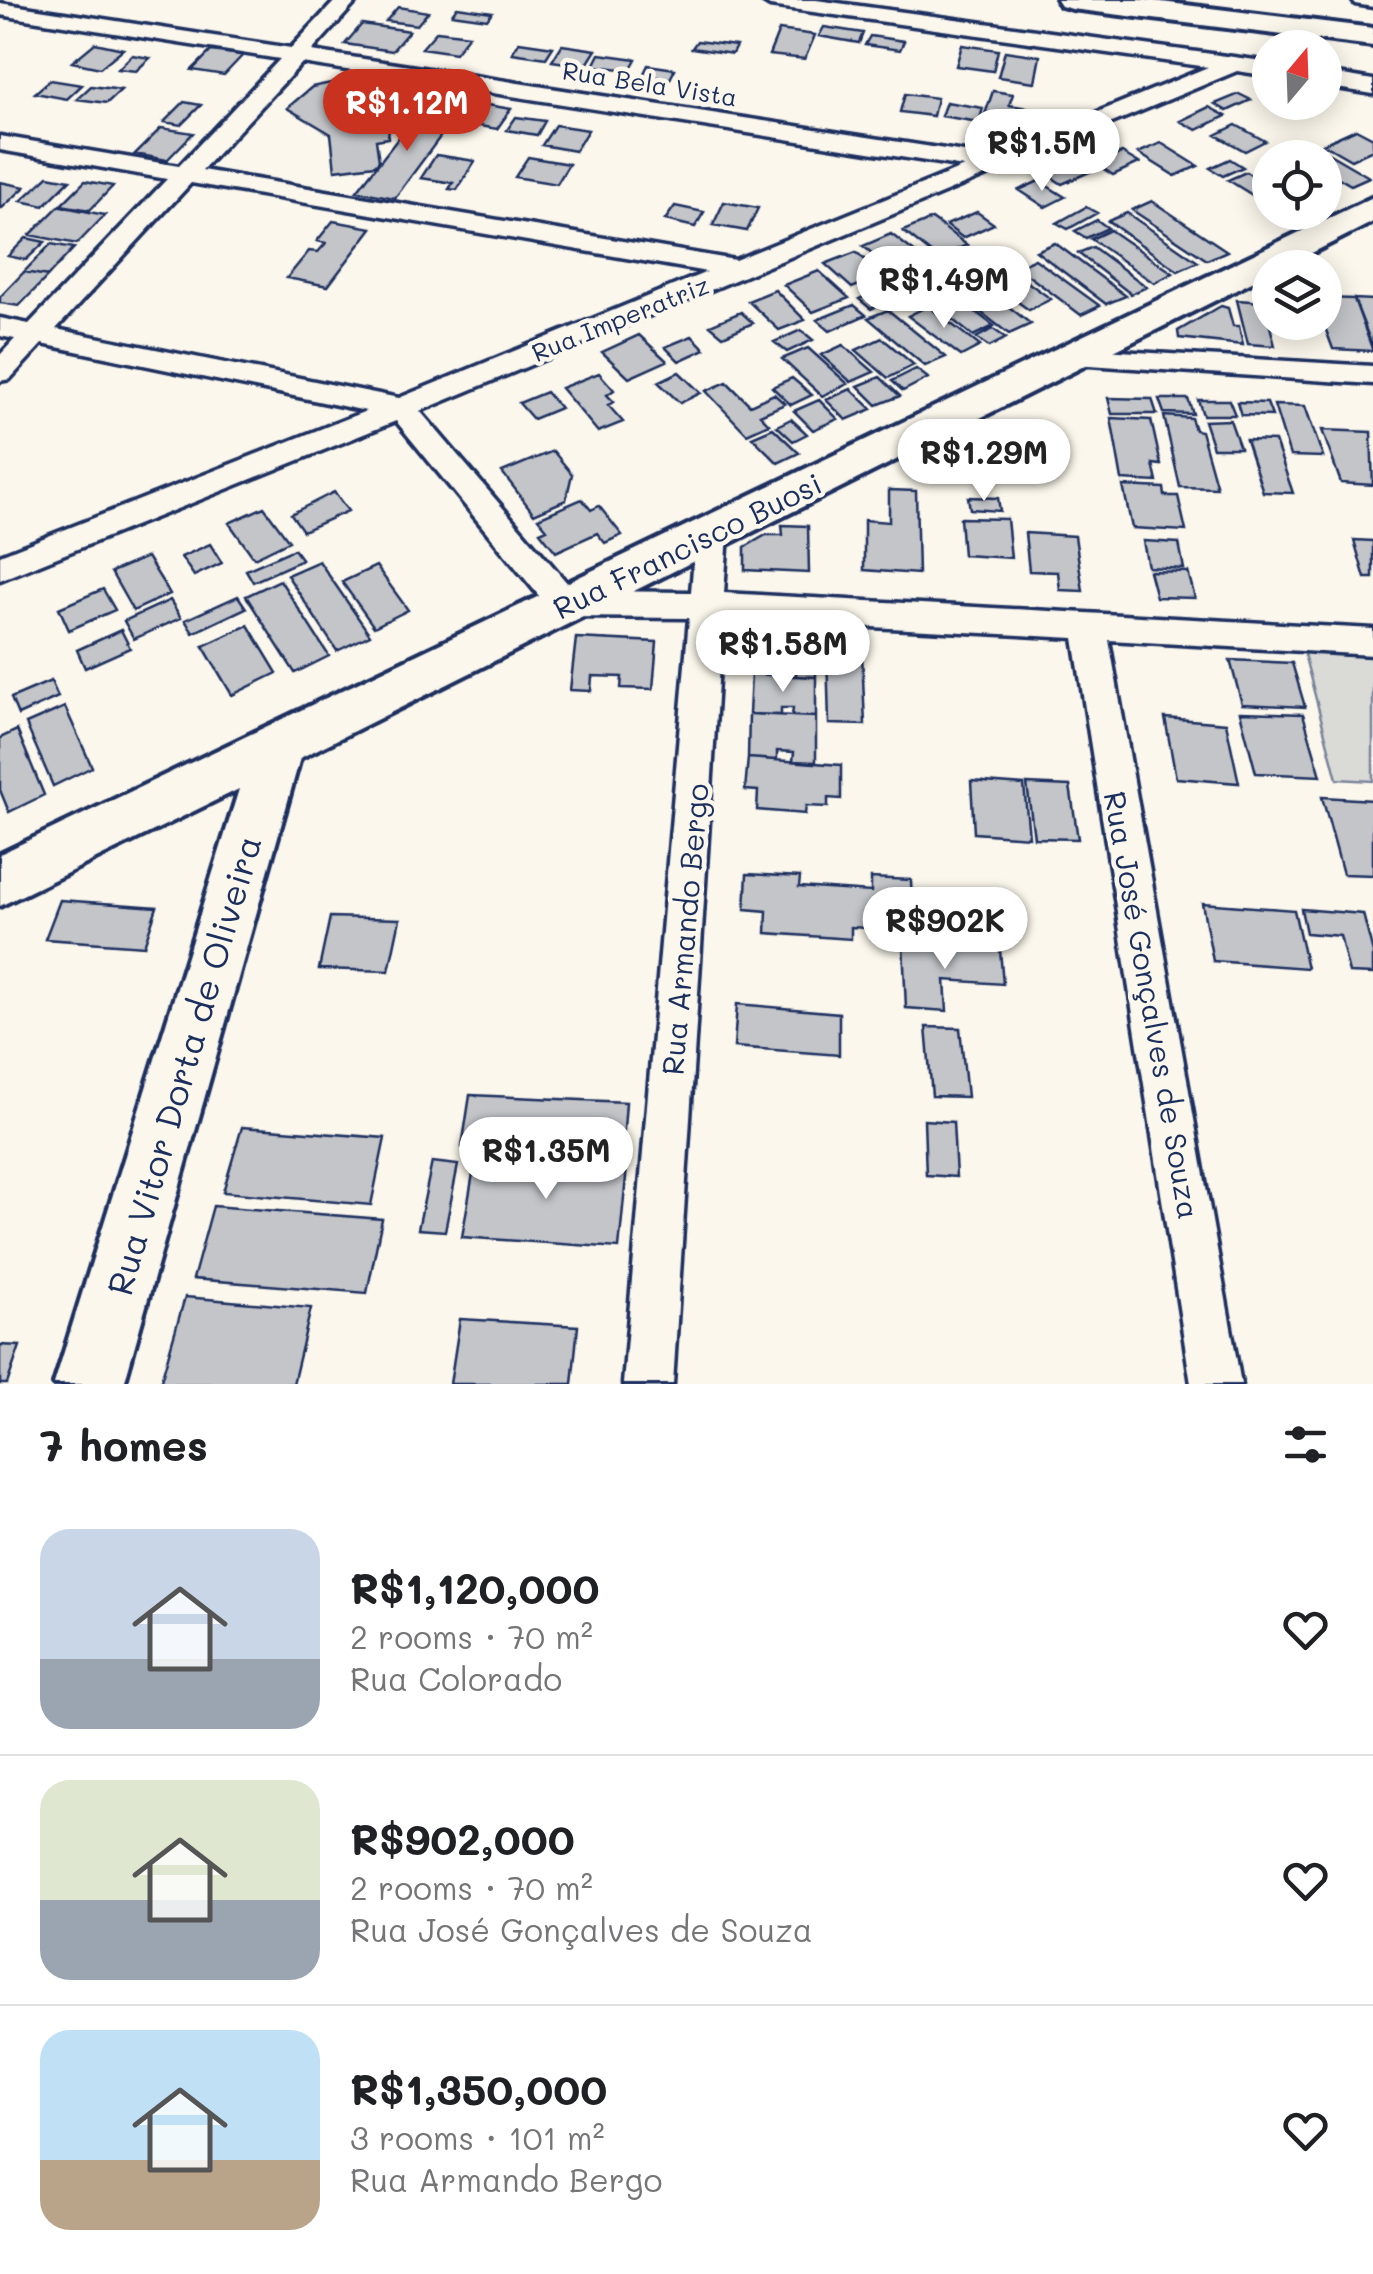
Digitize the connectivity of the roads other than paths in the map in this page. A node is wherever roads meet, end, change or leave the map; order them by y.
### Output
1 (348, 0) edge
2 (770, 0) edge
3 (1072, 0) edge
4 (1235, 0) edge
5 (1362, 0) edge
6 (1373, 1) edge
7 (0, 10) edge
8 (1373, 16) edge
9 (1373, 37) edge
10 (296, 56) junction
11 (1238, 64) junction
12 (1252, 66) edge
13 (1342, 82) edge
14 (1373, 88) edge
15 (0, 143) edge
16 (995, 165) junction
17 (184, 174) junction
18 (1373, 208) edge
19 (740, 269) junction
20 (0, 327) edge
21 (36, 334) junction
22 (1069, 357) junction
23 (0, 372) edge
24 (1373, 375) edge
25 (401, 408) junction
26 (712, 533) junction
27 (0, 568) edge
28 (565, 604) junction
29 (709, 605) junction
30 (1089, 626) junction
31 (1373, 642) edge
32 (278, 745) junction
33 (0, 881) edge
34 (89, 1384) edge
35 (648, 1384) edge
36 (1216, 1384) edge

1 - 10 street
2 - 11 street
3 - 9 street
4 - 8 street
5 - 6 street
7 - 10 street, Rua Bela Vista
10 - 16 street, Rua Bela Vista
10 - 17 street
11 - 12 street
11 - 16 street, Rua Imperatriz
13 - 14 street
15 - 17 street
16 - 19 street, Rua Imperatriz
17 - 19 street
17 - 21 street
18 - 22 street, Rua Francisco Buosi
19 - 25 street, Rua Imperatriz
20 - 21 street
21 - 23 street
21 - 25 street
22 - 24 street
22 - 26 street, Rua Francisco Buosi
25 - 27 street, Rua Imperatriz
25 - 28 street
26 - 28 street, Rua Francisco Buosi
26 - 29 street, Rua Armando Bergo
28 - 29 street
28 - 32 street, Rua Francisco Buosi
29 - 30 street
29 - 35 street, Rua Armando Bergo
30 - 31 street
30 - 36 street, Rua José Gonçalves de Souza
32 - 33 street, Rua Francisco Buosi
32 - 34 street, Rua Vitor Dorta de Oliveira

